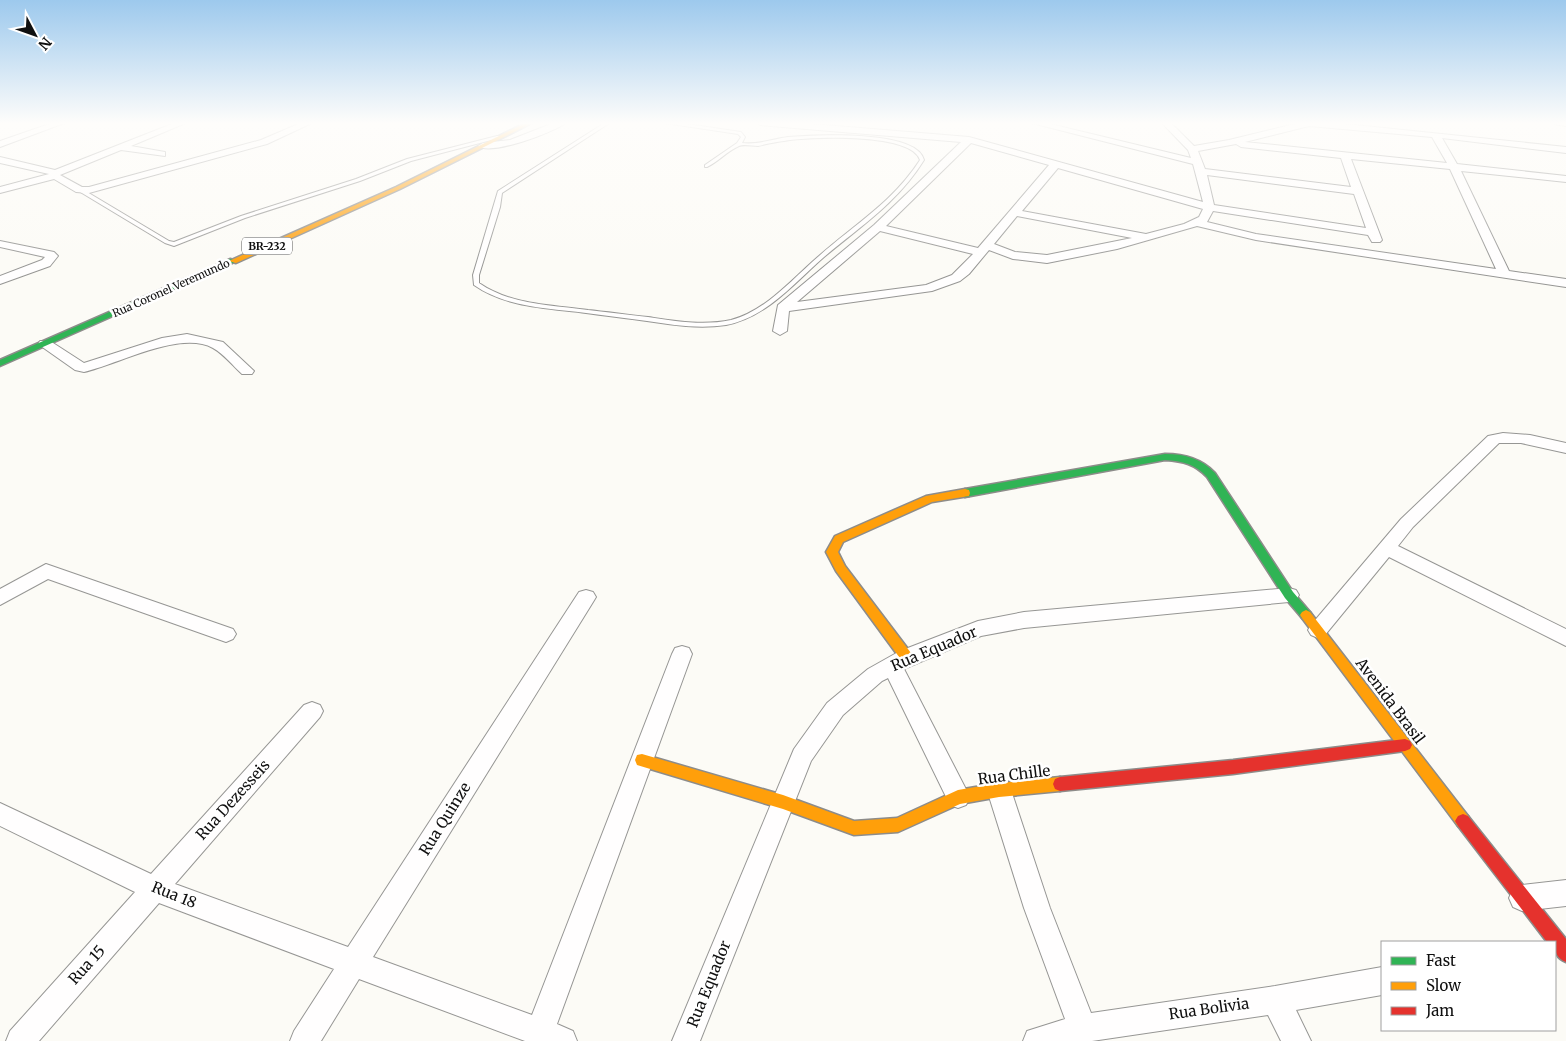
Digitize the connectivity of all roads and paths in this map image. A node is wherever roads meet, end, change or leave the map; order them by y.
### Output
1 (39, 171) edge
2 (65, 171) edge
3 (162, 171) edge
4 (382, 171) edge
5 (434, 171) edge
6 (533, 171) edge
7 (915, 171) edge
8 (937, 171) edge
9 (1050, 171) edge
10 (1075, 171) edge
11 (1199, 171) edge
12 (1227, 171) edge
13 (1350, 171) edge
14 (1456, 171) edge
15 (1486, 171) edge
16 (55, 175) junction
17 (1562, 179) edge
18 (0, 181) edge
19 (19, 186) junction
20 (0, 190) edge
21 (80, 190) junction
22 (1566, 190) edge
23 (1357, 191) junction
24 (1209, 207) junction
25 (1016, 213) junction
26 (1198, 223) junction
27 (878, 227) junction
28 (1372, 232) junction
29 (1146, 238) junction
30 (0, 244) edge
31 (983, 248) junction
32 (1381, 255) junction
33 (1504, 274) junction
34 (0, 280) edge
35 (1566, 283) edge
36 (783, 308) junction
37 (780, 331) dead end
38 (45, 344) junction
39 (0, 363) edge
40 (247, 371) dead end
41 (1566, 448) edge
42 (1386, 548) junction
43 (1289, 595) junction
44 (586, 597) dead end
45 (0, 598) edge
46 (1318, 630) junction
47 (226, 634) dead end
48 (1566, 638) edge
49 (682, 654) dead end
50 (900, 661) junction
51 (312, 711) dead end
52 (1405, 745) junction
53 (642, 760) junction
54 (999, 790) junction
55 (958, 797) junction
56 (783, 802) junction
57 (0, 814) edge
58 (155, 889) junction
59 (1566, 893) edge
60 (1522, 898) junction
61 (1554, 941) edge
62 (353, 964) junction
63 (1381, 981) edge
64 (1274, 1000) junction
65 (1083, 1028) junction
66 (552, 1037) edge
67 (20, 1041) edge
68 (304, 1041) edge
69 (686, 1041) edge
70 (1037, 1041) edge
71 (1298, 1041) edge

1 - 16 street
2 - 16 street
3 - 21 street
4 - 21 lane
5 - 38 main road, Rua Coronel Veremundo / BR-232
6 - 7 lane
8 - 27 street
9 - 25 street
10 - 24 street
11 - 24 street
12 - 23 street
13 - 23 street
14 - 33 street
15 - 17 street
16 - 19 street
16 - 21 street
17 - 22 street
18 - 19 street
19 - 20 street
23 - 28 street
24 - 26 street
24 - 28 street
25 - 29 street
25 - 31 street
26 - 29 street
26 - 32 street
27 - 31 street
27 - 36 street
28 - 32 street
29 - 31 street
30 - 34 street
31 - 36 street
32 - 33 street
33 - 35 street
36 - 37 street
38 - 39 main road, Rua Coronel Veremundo / BR-232
38 - 40 street
41 - 42 street
42 - 46 street
42 - 48 street
43 - 46 main road, Avenida Brasil
43 - 50 street, Rua Equador
43 - 50 main road, Avenida Brasil
44 - 62 street, Rua Quinze
45 - 47 street
46 - 52 main road, Avenida Brasil
49 - 53 street
50 - 55 street
50 - 56 street, Rua Equador
51 - 58 street, Rua Dezesseis
52 - 54 main road, Rua Chille
52 - 60 main road, Avenida Brasil
53 - 56 main road, Rua Chille
53 - 66 street
54 - 55 main road, Rua Chille
54 - 65 street
55 - 56 main road, Rua Chille
56 - 69 street, Rua Equador
57 - 58 street, Rua 18
58 - 62 street, Rua 18
58 - 67 street, Rua 15
59 - 60 street
60 - 61 main road, Avenida Brasil
62 - 66 street, Rua 18
62 - 68 street, Rua Quinze
63 - 64 street, Rua Bolivia
64 - 65 street, Rua Bolivia
64 - 71 street
65 - 70 street, Rua Bolivia

